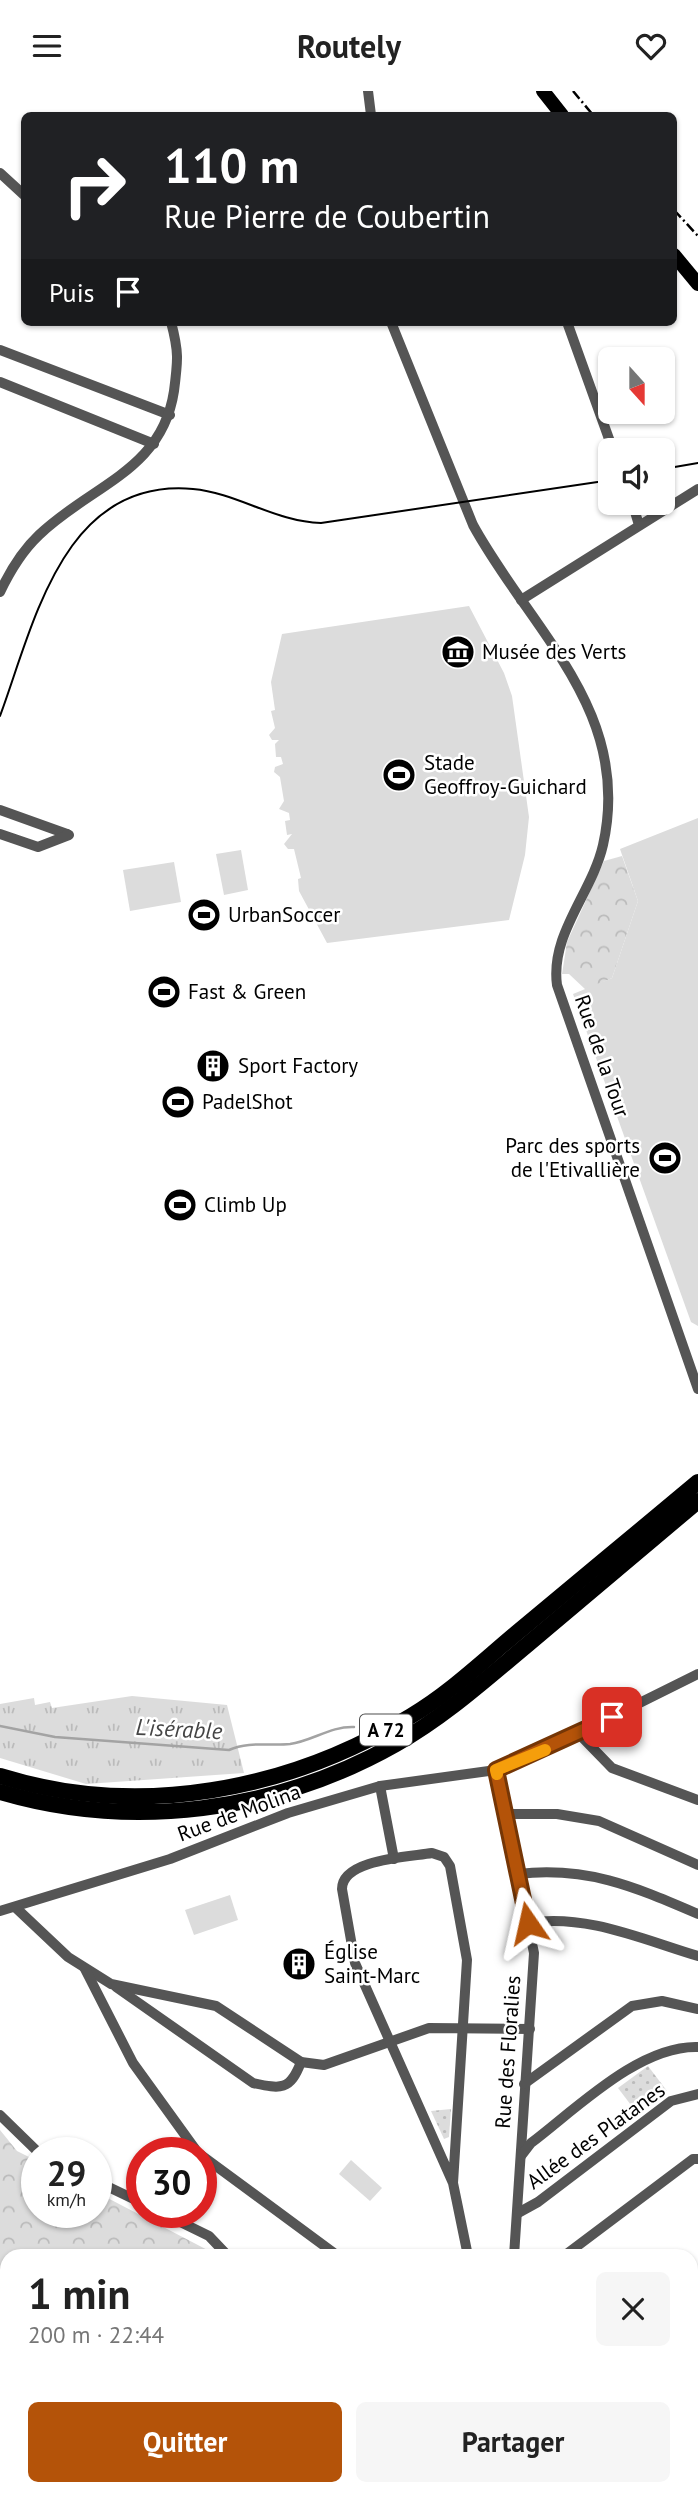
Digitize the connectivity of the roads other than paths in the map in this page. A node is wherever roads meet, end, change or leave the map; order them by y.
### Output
1 (368, 91) edge
2 (543, 91) edge
3 (371, 112) edge
4 (560, 112) edge
5 (0, 173) edge
6 (21, 192) edge
7 (677, 259) edge
8 (698, 284) edge
9 (172, 326) edge
10 (393, 326) edge
11 (568, 326) edge
12 (0, 350) edge
13 (0, 382) edge
14 (170, 415) junction
15 (609, 438) edge
16 (154, 444) junction
17 (698, 489) edge
18 (636, 515) edge
19 (639, 525) junction
20 (0, 592) edge
21 (521, 600) junction
22 (0, 810) edge
23 (0, 834) edge
24 (696, 1378) edge
25 (698, 1389) edge
26 (698, 1482) edge
27 (698, 1501) edge
28 (698, 1674) edge
29 (579, 1734) junction
30 (496, 1770) junction
31 (0, 1776) edge
32 (380, 1786) junction
33 (0, 1793) edge
34 (698, 1800) edge
35 (505, 1814) junction
36 (394, 1859) junction
37 (698, 1865) edge
38 (518, 1874) junction
39 (15, 1907) junction
40 (0, 1911) edge
41 (698, 1914) edge
42 (528, 1923) junction
43 (698, 1956) edge
44 (85, 1969) junction
45 (111, 1984) junction
46 (698, 2009) edge
47 (462, 2026) junction
48 (530, 2029) junction
49 (391, 2041) junction
50 (698, 2047) edge
51 (301, 2062) junction
52 (524, 2084) junction
53 (698, 2094) edge
54 (0, 2115) edge
55 (23, 2137) edge
56 (187, 2137) edge
57 (521, 2157) junction
58 (698, 2159) edge
59 (217, 2167) edge
60 (453, 2183) junction
61 (518, 2213) junction
62 (193, 2228) edge
63 (221, 2249) edge
64 (329, 2249) edge
65 (467, 2249) edge
66 (515, 2249) edge
67 (574, 2249) edge

1 - 3 street
2 - 4 main road
5 - 6 street
7 - 8 main road
9 - 14 street
10 - 21 street, Rue de la Tour
11 - 15 street
12 - 14 street
13 - 16 street
14 - 16 street
16 - 20 street
17 - 19 street
18 - 19 street
19 - 21 street
21 - 24 street, Rue de la Tour
22 - 23 street
24 - 25 street, Rue de la Tour
26 - 31 highway, A 72
27 - 33 highway, A 72
28 - 29 street, Rue de Molina
29 - 30 street, Rue de Molina
29 - 34 street
30 - 32 street, Rue de Molina
30 - 35 street, Rue des Floralies
32 - 36 street
32 - 39 street, Rue de Molina
35 - 37 street
35 - 38 street, Rue des Floralies
36 - 47 street
36 - 49 street
38 - 41 street
38 - 42 street, Rue des Floralies
39 - 40 street, Rue de Molina
39 - 44 street
42 - 43 street
42 - 48 street, Rue des Floralies
44 - 45 street
44 - 56 street
45 - 51 street
45 - 51 street
46 - 52 street
47 - 48 street
47 - 49 street
47 - 60 street
48 - 52 street, Rue des Floralies
49 - 51 street
49 - 60 street
50 - 57 street
52 - 57 street, Rue des Floralies
53 - 61 street, Allée des Platanes
54 - 55 street
57 - 61 street, Rue des Floralies
58 - 67 street
59 - 64 street
60 - 65 street
61 - 66 street, Rue des Floralies
62 - 63 street

